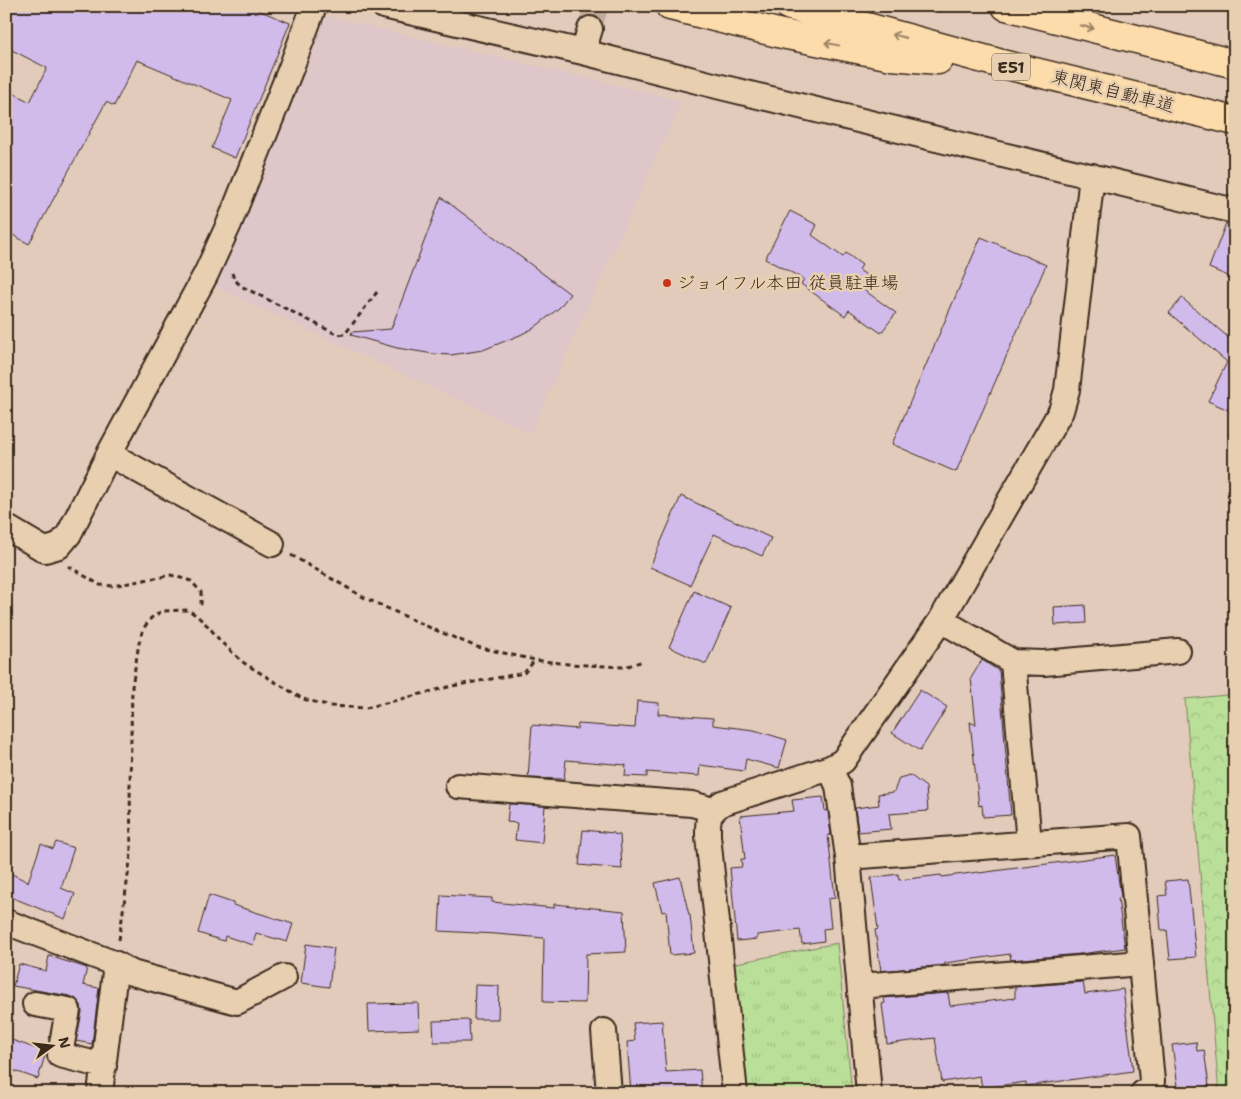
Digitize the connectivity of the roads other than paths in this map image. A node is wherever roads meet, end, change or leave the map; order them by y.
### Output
1 (314, 6) edge
2 (384, 6) edge
3 (670, 6) edge
4 (790, 6) edge
5 (1006, 6) edge
6 (590, 28) tunnel mouth
7 (583, 52) junction
8 (1002, 64) junction
9 (1235, 64) edge
10 (1235, 121) edge
11 (1092, 176) junction
12 (1235, 210) edge
13 (108, 454) junction
14 (6, 527) edge
15 (272, 544) road end
16 (941, 620) junction
17 (1178, 651) dead end
18 (1013, 662) junction
19 (830, 768) junction
20 (458, 786) dead end
21 (711, 812) junction
22 (1029, 843) junction
23 (848, 857) junction
24 (6, 922) edge
25 (1141, 963) junction
26 (116, 964) junction
27 (284, 977) dead end
28 (860, 986) junction
29 (35, 1004) dead end
30 (604, 1031) dead end
31 (104, 1066) junction
32 (100, 1093) edge
33 (608, 1093) edge
34 (735, 1093) edge
35 (869, 1093) edge
36 (1143, 1093) edge

1 - 13 street
2 - 7 street
8 -> 3 highway
8 -> 4 highway, 東関東自動車道 / E51
5 -> 9 highway
6 - 7 street
7 - 11 street
8 - 10 highway, 東関東自動車道 / E51
11 - 12 street
11 - 16 street
13 - 14 street
13 - 15 street
16 - 18 street
16 - 19 street
17 - 18 street
18 - 22 street
19 - 21 street
19 - 23 street
20 - 21 street
21 - 34 street
22 - 23 street
22 - 25 street
23 - 28 street
24 - 26 street
25 - 28 street
25 - 36 street
26 - 27 street
26 - 31 street
28 - 35 street
29 - 31 street
30 - 33 street
31 - 32 street

